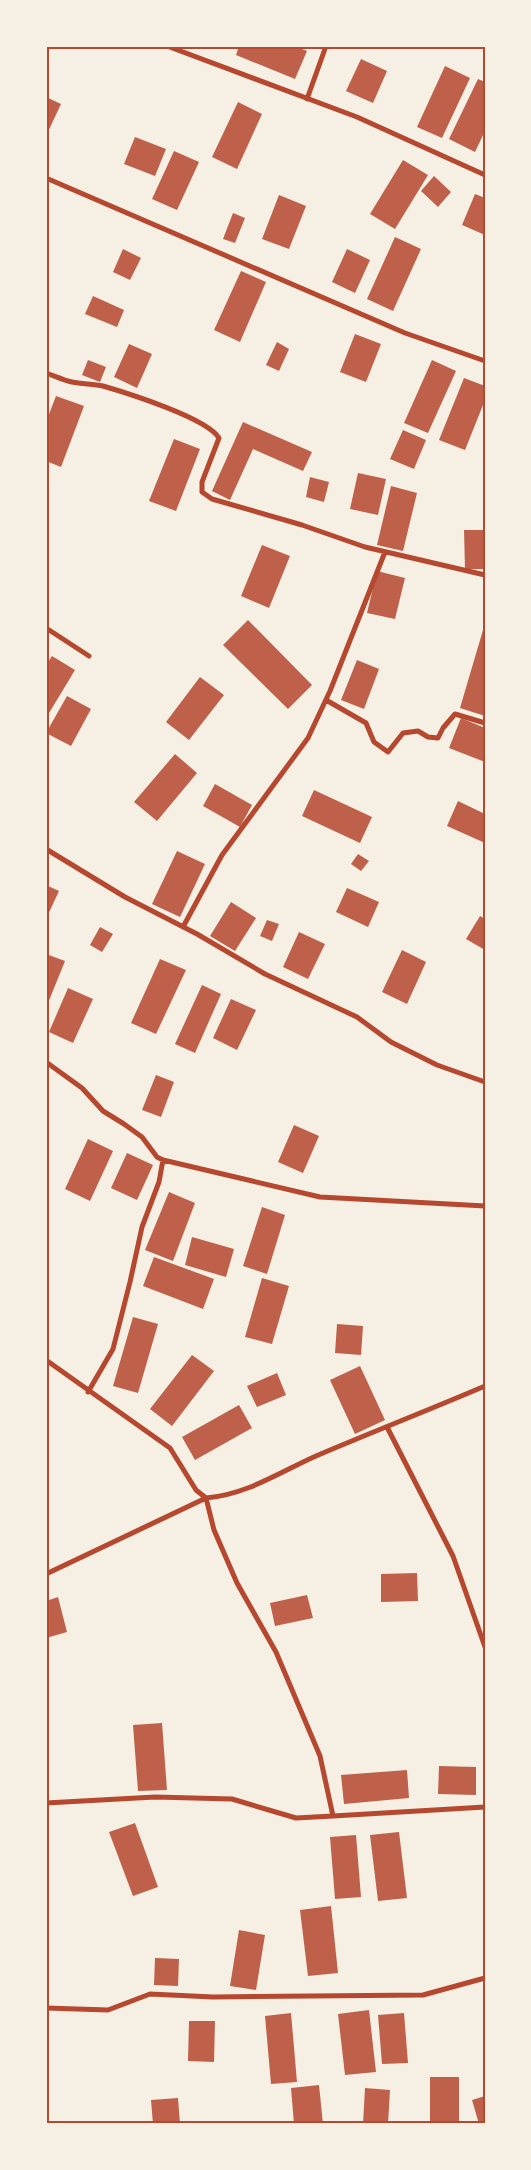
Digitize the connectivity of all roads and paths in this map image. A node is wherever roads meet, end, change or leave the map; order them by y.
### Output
1 (167, 46) edge
2 (326, 46) edge
3 (307, 100) junction
4 (485, 175) edge
5 (46, 178) edge
6 (485, 361) edge
7 (46, 373) edge
8 (385, 552) junction
9 (485, 575) edge
10 (46, 628) edge
11 (89, 656) dead end
12 (326, 700) junction
13 (485, 723) edge
14 (46, 849) edge
15 (183, 927) junction
16 (46, 1062) edge
17 (485, 1082) edge
18 (163, 1160) junction
19 (485, 1206) edge
20 (46, 1360) edge
21 (485, 1386) edge
22 (88, 1392) junction
23 (387, 1427) junction
24 (206, 1498) junction
25 (46, 1574) edge
26 (485, 1647) edge
27 (46, 1803) edge
28 (485, 1807) edge
29 (333, 1816) junction
30 (485, 1978) edge
31 (46, 2008) edge

1 - 3 street
2 - 3 street
3 - 4 street
5 - 6 street
7 - 8 street
8 - 9 street
8 - 12 street
10 - 11 street
12 - 13 street
12 - 15 street
14 - 15 street
15 - 17 street
16 - 18 street
18 - 19 street
18 - 22 street
20 - 22 street
21 - 23 street
22 - 24 street
23 - 24 street
23 - 26 street
24 - 25 street
24 - 29 street
27 - 29 street
28 - 29 street
30 - 31 street

